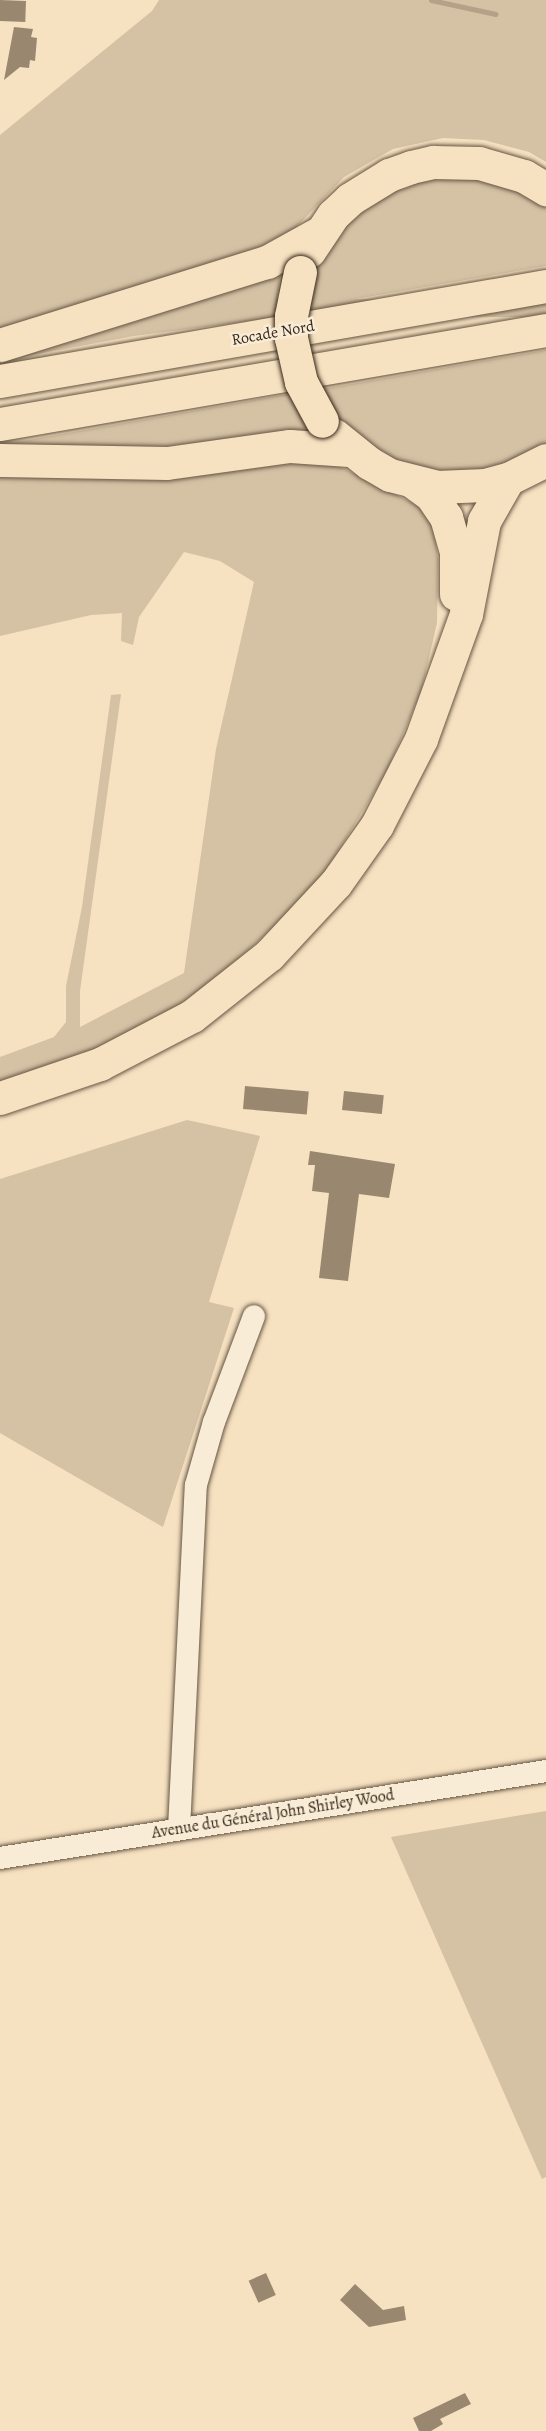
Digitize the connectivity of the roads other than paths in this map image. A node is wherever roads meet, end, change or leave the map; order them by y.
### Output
1 (546, 189) edge
2 (319, 233) junction
3 (546, 286) edge
4 (546, 330) edge
5 (0, 345) edge
6 (0, 381) edge
7 (0, 424) edge
8 (349, 450) junction
9 (0, 460) edge
10 (546, 460) edge
11 (508, 479) junction
12 (413, 483) junction
13 (446, 673) junction
14 (0, 1098) edge
15 (254, 1316) dead end
16 (546, 1771) edge
17 (179, 1829) junction
18 (0, 1858) edge

1 - 2 highway
2 - 5 highway
2 - 8 highway, bridge
3 - 6 highway, Rocade Nord
4 - 7 highway
8 - 9 highway
8 - 12 highway
10 - 11 highway
11 - 12 highway
11 - 13 highway
12 - 13 highway
13 - 14 highway
15 - 17 street
16 - 17 street, Avenue du Général John Shirley Wood
17 - 18 street, Avenue du Général John Shirley Wood

